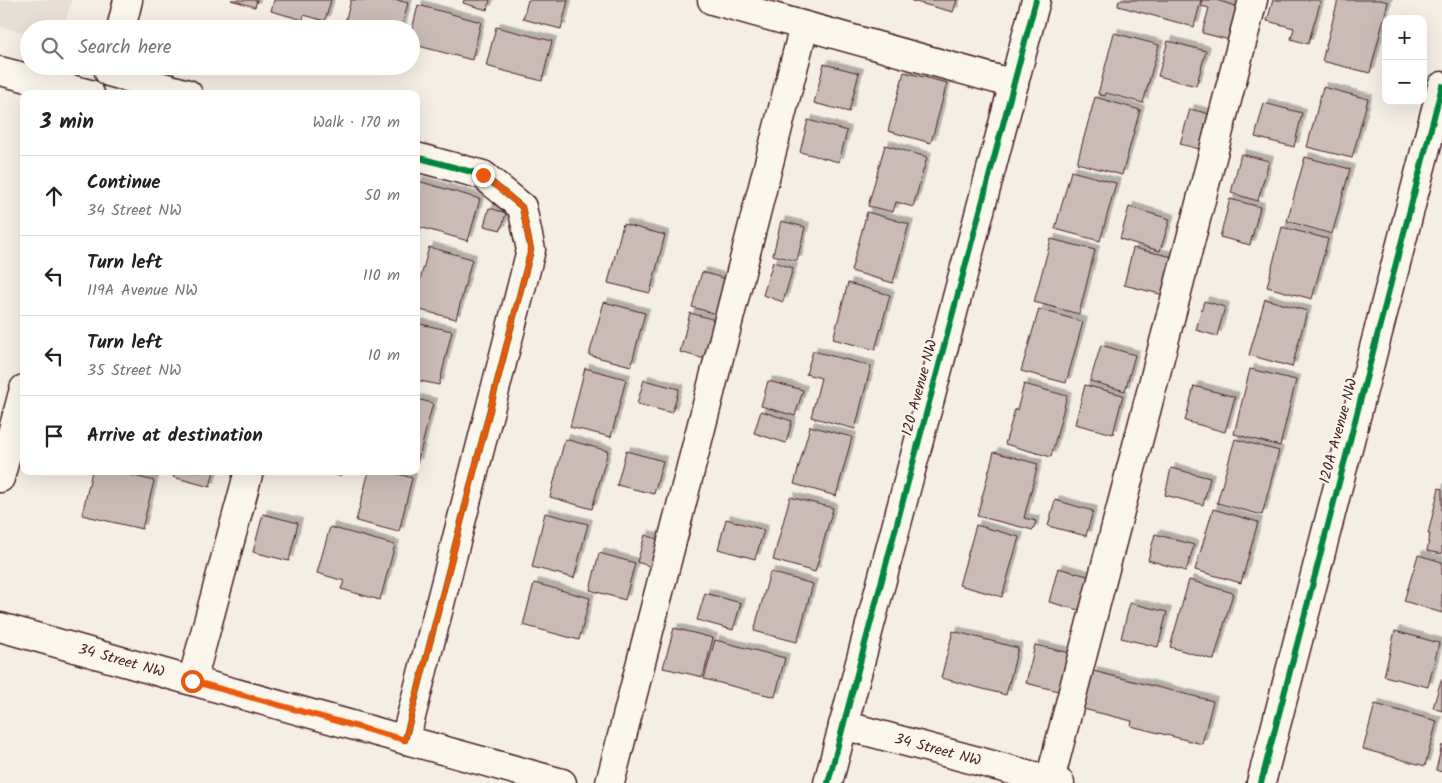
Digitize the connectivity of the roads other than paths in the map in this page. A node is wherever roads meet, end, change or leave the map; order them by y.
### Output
1 (128, 0) edge
2 (712, 0) edge
3 (1036, 0) edge
4 (1252, 0) edge
5 (123, 20) edge
6 (804, 26) junction
7 (0, 71) edge
8 (107, 77) edge
9 (1014, 84) junction
10 (1442, 86) edge
11 (74, 90) edge
12 (169, 90) edge
13 (420, 157) edge
14 (20, 403) edge
15 (248, 475) edge
16 (0, 478) edge
17 (0, 627) edge
18 (192, 681) junction
19 (843, 725) junction
20 (405, 740) junction
21 (1055, 782) edge
22 (562, 783) edge
23 (610, 783) edge
24 (828, 783) edge
25 (1261, 783) edge

1 - 5 street
2 - 6 street
3 - 9 street, 120 Avenue NW
4 - 21 street
6 - 9 street
6 - 23 street
7 - 11 street
8 - 12 street
9 - 19 street, 120 Avenue NW
10 - 25 street, 120A Avenue NW
13 - 20 street
14 - 16 street
15 - 18 street
17 - 18 street, 34 Street NW
18 - 20 street, 34 Street NW
19 - 21 street, 34 Street NW
19 - 24 street, 120 Avenue NW
20 - 22 street, 34 Street NW

